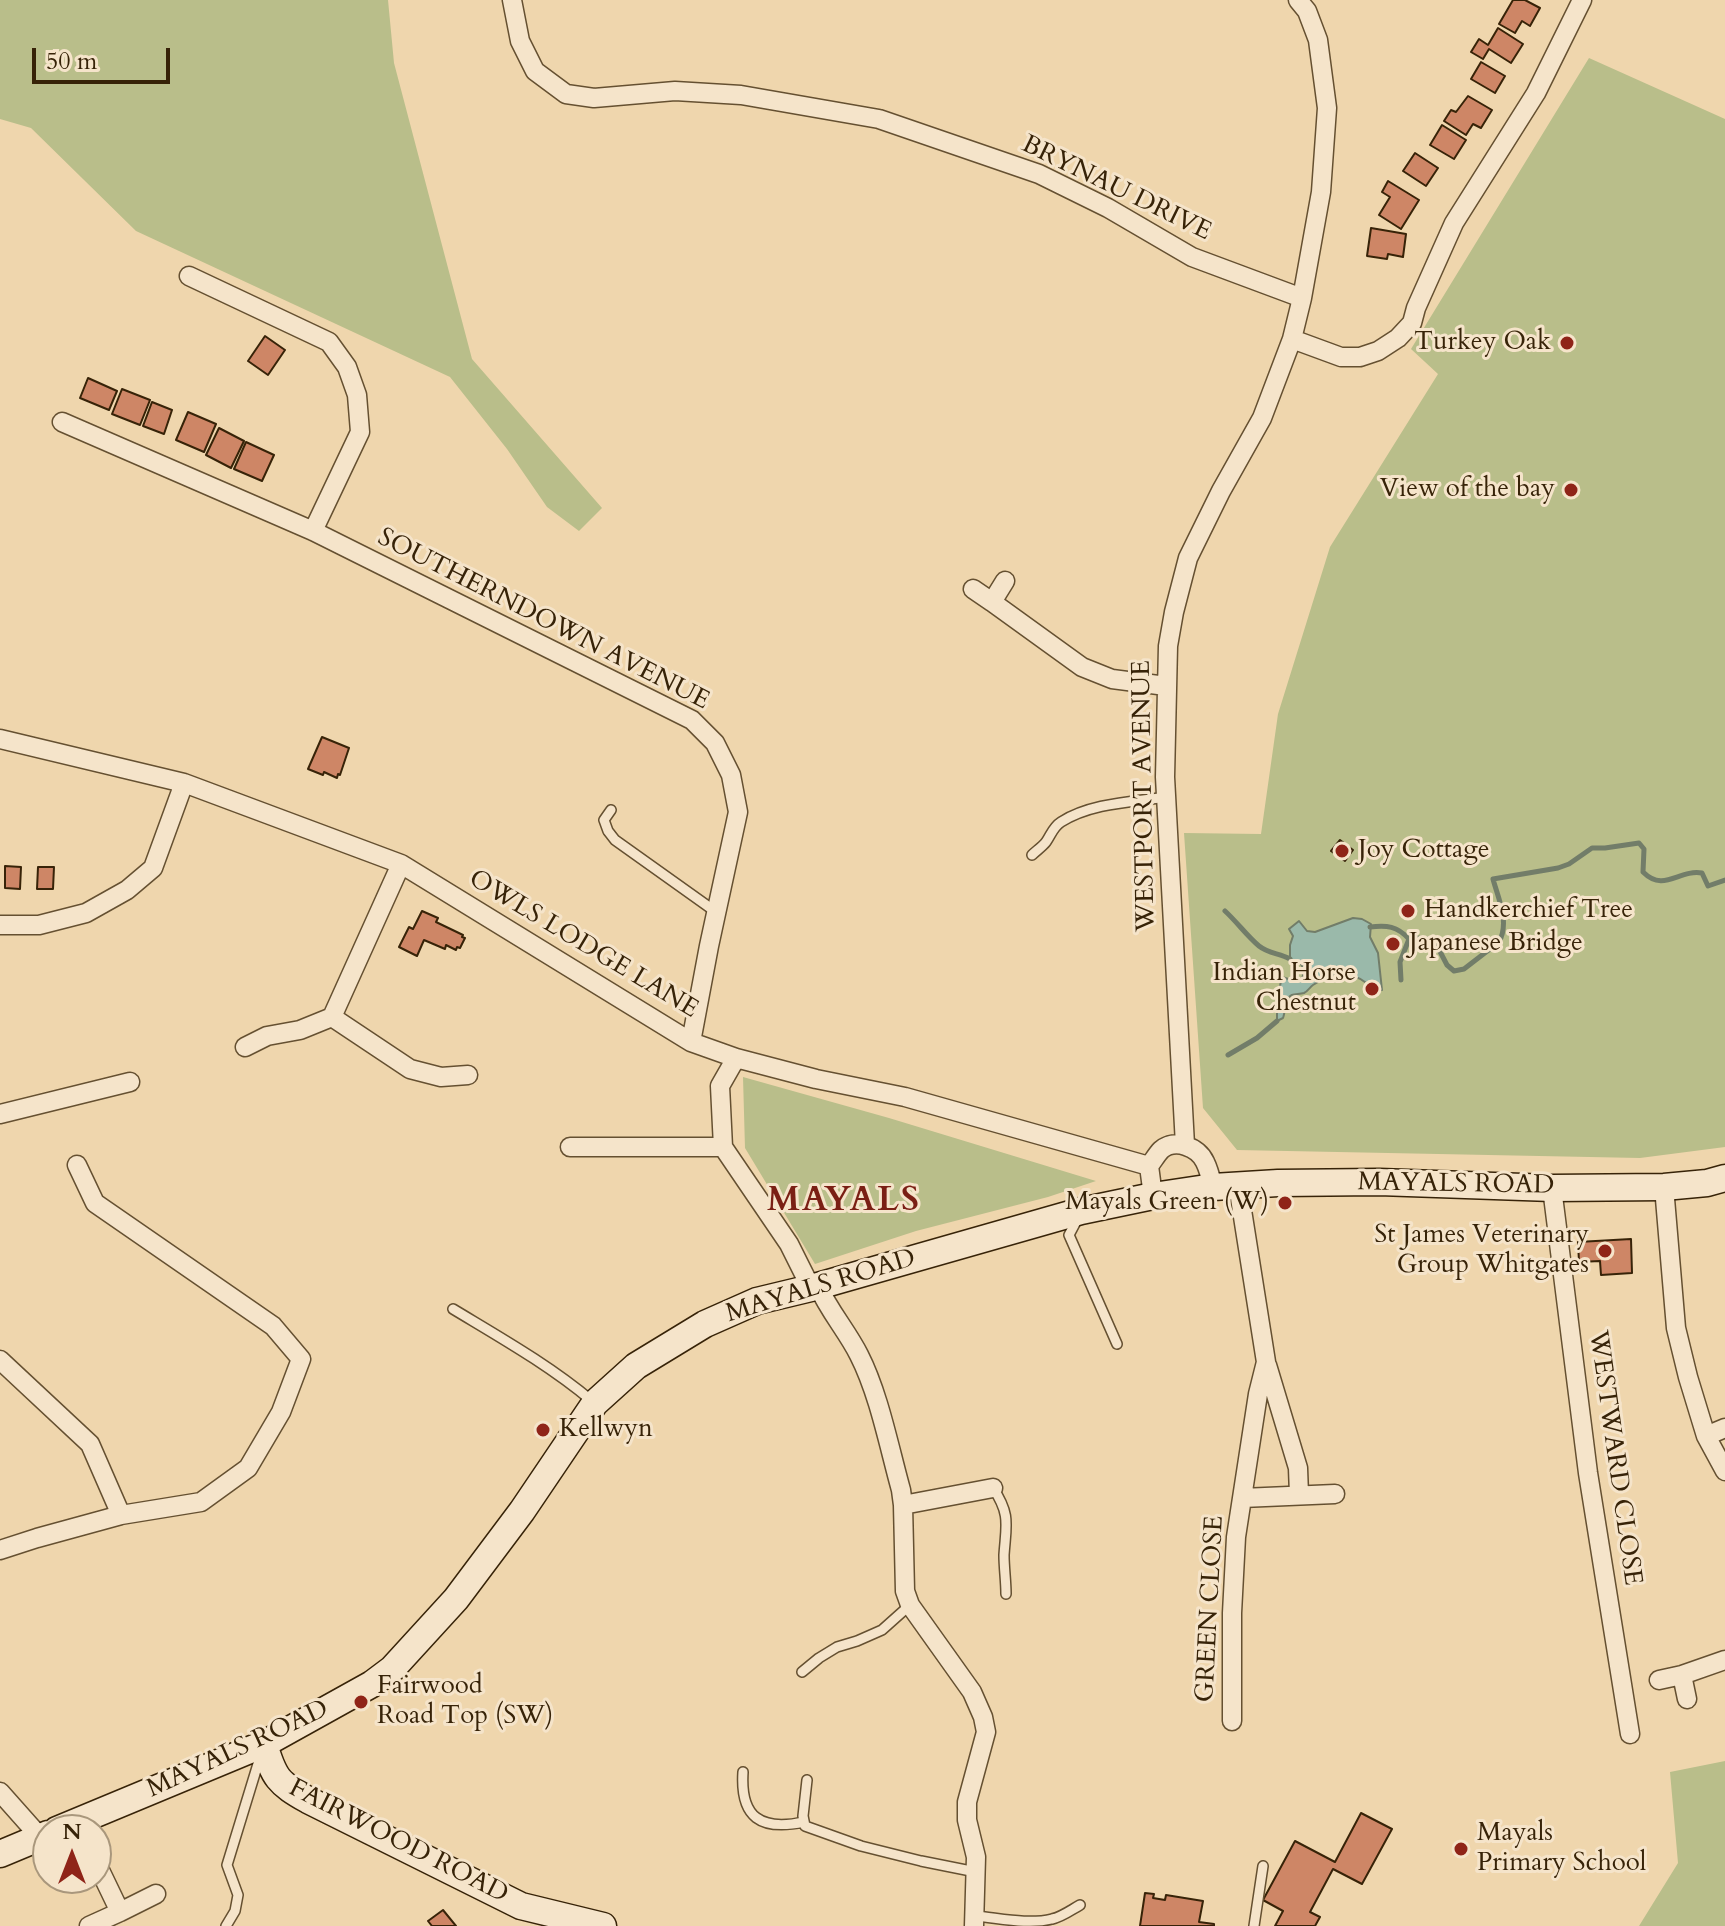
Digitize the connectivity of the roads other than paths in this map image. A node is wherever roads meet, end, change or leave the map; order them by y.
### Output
1 (512, 0) edge
2 (1298, 0) edge
3 (1582, 0) edge
4 (189, 276) dead end
5 (1302, 298) junction
6 (1292, 339) junction
7 (62, 422) dead end
8 (313, 531) junction
9 (1005, 581) dead end
10 (973, 589) dead end
11 (992, 602) junction
12 (1166, 686) junction
13 (0, 739) edge
14 (184, 783) junction
15 (1166, 797) junction
16 (611, 810) dead end
17 (1032, 855) dead end
18 (401, 864) junction
19 (716, 912) junction
20 (0, 925) edge
21 (332, 1017) junction
22 (691, 1042) junction
23 (245, 1047) dead end
24 (736, 1058) junction
25 (468, 1075) dead end
26 (130, 1082) dead end
27 (0, 1114) edge
28 (1185, 1145) junction
29 (570, 1147) dead end
30 (723, 1147) junction
31 (77, 1165) dead end
32 (1149, 1166) junction
33 (1725, 1178) edge
34 (1226, 1186) junction
35 (1664, 1187) junction
36 (1552, 1188) junction
37 (1153, 1196) junction
38 (1081, 1211) junction
39 (814, 1287) junction
40 (453, 1309) dead end
41 (1117, 1344) dead end
42 (0, 1360) edge
43 (1266, 1362) junction
44 (595, 1403) junction
45 (1725, 1428) edge
46 (1706, 1436) junction
47 (1725, 1471) edge
48 (993, 1488) joint
49 (1335, 1494) dead end
50 (1299, 1495) junction
51 (1242, 1498) junction
52 (903, 1505) junction
53 (121, 1515) junction
54 (0, 1550) edge
55 (1006, 1594) dead end
56 (910, 1605) junction
57 (1725, 1660) edge
58 (802, 1672) dead end
59 (1682, 1675) junction
60 (1659, 1680) dead end
61 (1687, 1699) dead end
62 (1232, 1721) dead end
63 (1630, 1734) dead end
64 (264, 1744) junction
65 (743, 1772) dead end
66 (807, 1780) dead end
67 (0, 1792) edge
68 (34, 1814) edge
69 (100, 1814) edge
70 (804, 1822) junction
71 (32, 1842) edge
72 (0, 1854) edge
73 (1263, 1866) dead end
74 (976, 1872) junction
75 (111, 1894) edge
76 (156, 1894) dead end
77 (1080, 1905) dead end
78 (120, 1912) junction
79 (519, 1916) edge
80 (974, 1921) edge
81 (89, 1926) edge
82 (226, 1926) edge
83 (603, 1926) edge
84 (1254, 1926) edge

1 - 5 street, BRYNAU DRIVE
2 - 5 street, WESTPORT AVENUE
3 - 6 street
4 - 8 street
5 - 6 street, WESTPORT AVENUE
6 - 12 street, WESTPORT AVENUE
7 - 8 street, SOUTHERNDOWN AVENUE
8 - 19 street, SOUTHERNDOWN AVENUE
9 - 11 street
10 - 11 street
11 - 12 street
12 - 15 street, WESTPORT AVENUE
13 - 14 street, OWLS LODGE LANE
14 - 18 street, OWLS LODGE LANE
14 - 20 street
15 - 17 lane
15 - 28 street, WESTPORT AVENUE
16 - 19 lane
18 - 21 street
18 - 22 street, OWLS LODGE LANE
19 - 22 street, SOUTHERNDOWN AVENUE
21 - 23 street
21 - 25 street
22 - 24 street, OWLS LODGE LANE
24 - 30 street
24 - 32 street, OWLS LODGE LANE
26 - 27 street
28 - 32 street
28 - 34 street, GREEN CLOSE
29 - 30 street
30 - 39 street
31 - 53 street
32 - 37 street
33 - 35 main road, MAYALS ROAD
34 - 36 main road, MAYALS ROAD
34 - 37 main road, MAYALS ROAD
34 - 43 street, GREEN CLOSE
35 - 36 main road, MAYALS ROAD
35 - 46 street
36 - 63 street, WESTWARD CLOSE
37 - 38 main road, MAYALS ROAD
38 - 39 main road, MAYALS ROAD
38 - 41 lane
39 - 44 main road, MAYALS ROAD
39 - 52 street
40 - 44 lane
42 - 53 street
43 - 50 street, GREEN CLOSE
43 - 51 street, GREEN CLOSE
44 - 64 main road, MAYALS ROAD
45 - 46 street
46 - 47 street
48 - 52 street
48 - 55 lane
49 - 50 street, GREEN CLOSE
50 - 51 street, GREEN CLOSE
51 - 62 street, GREEN CLOSE
52 - 56 street
53 - 54 street
56 - 58 lane
56 - 74 street
57 - 59 street
59 - 60 street
59 - 61 street
64 - 69 main road, MAYALS ROAD
64 - 79 main road, FAIRWOOD ROAD
64 - 82 lane
65 - 70 lane
66 - 70 lane
67 - 68 street
70 - 74 lane
71 - 72 main road, MAYALS ROAD
73 - 84 lane
74 - 80 street
75 - 78 street
76 - 78 street
77 - 80 lane
78 - 81 street
79 - 83 main road, FAIRWOOD ROAD

